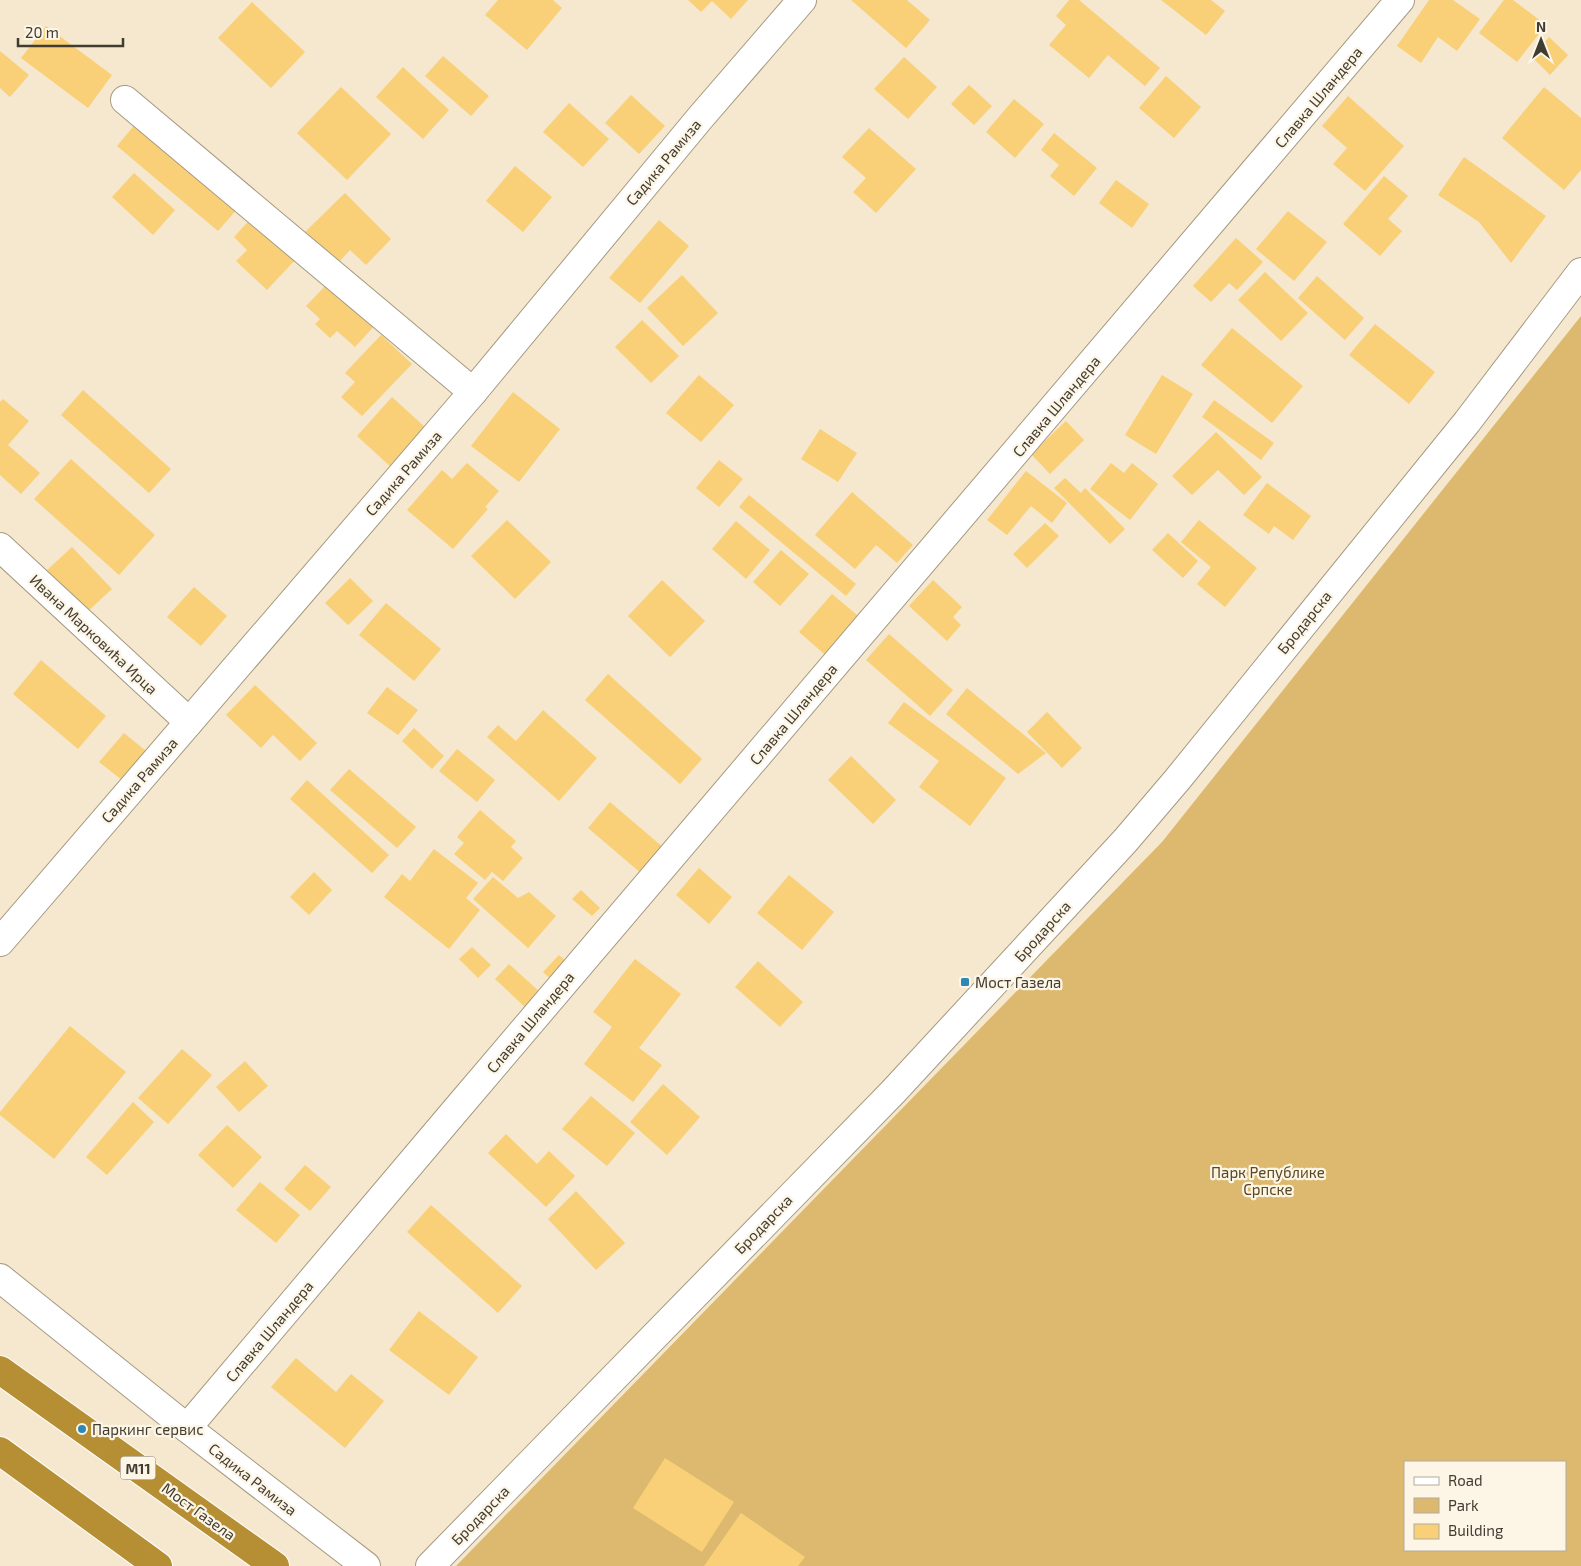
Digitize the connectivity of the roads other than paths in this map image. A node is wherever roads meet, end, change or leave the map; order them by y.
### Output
1 (802, 0) edge
2 (1400, 0) edge
3 (125, 100) dead end
4 (1581, 272) edge
5 (473, 392) junction
6 (0, 546) edge
7 (189, 722) junction
8 (0, 942) edge
9 (0, 1278) edge
10 (0, 1370) edge
11 (187, 1428) junction
12 (0, 1451) edge
13 (158, 1566) edge
14 (275, 1566) edge
15 (366, 1566) edge
16 (430, 1566) edge

1 - 5 street, Садика Рамиза
2 - 11 street, Славка Шландера
3 - 5 street
4 - 16 street, Бродарска
5 - 7 street, Садика Рамиза
6 - 7 street, Ивана Марковића Ирца
7 - 8 street, Садика Рамиза
9 - 11 street, Садика Рамиза
10 - 14 highway, Мост Газела / M11
11 - 15 street, Садика Рамиза
12 - 13 highway

